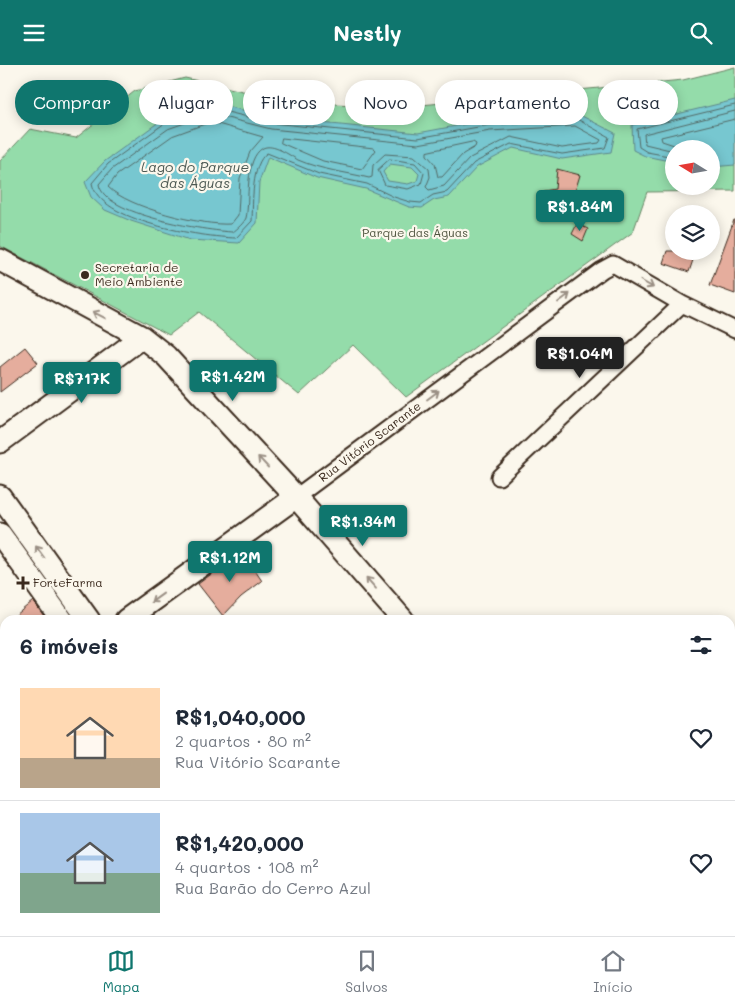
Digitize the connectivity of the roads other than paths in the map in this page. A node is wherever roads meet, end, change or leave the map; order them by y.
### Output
1 (0, 260) edge
2 (682, 304) junction
3 (735, 330) edge
4 (142, 337) junction
5 (0, 442) edge
6 (499, 477) dead end
7 (0, 496) edge
8 (296, 497) junction
9 (0, 534) edge
10 (58, 615) edge
11 (85, 615) edge
12 (133, 615) edge
13 (399, 615) edge

4 -> 1 main road
2 - 3 street
2 - 6 street
8 -> 2 street, Rua Vitório Scarante
4 - 5 main road
8 -> 4 main road
11 -> 7 main road
8 -> 12 main road, Rua Vitório Scarante
13 -> 8 main road
9 - 10 main road

